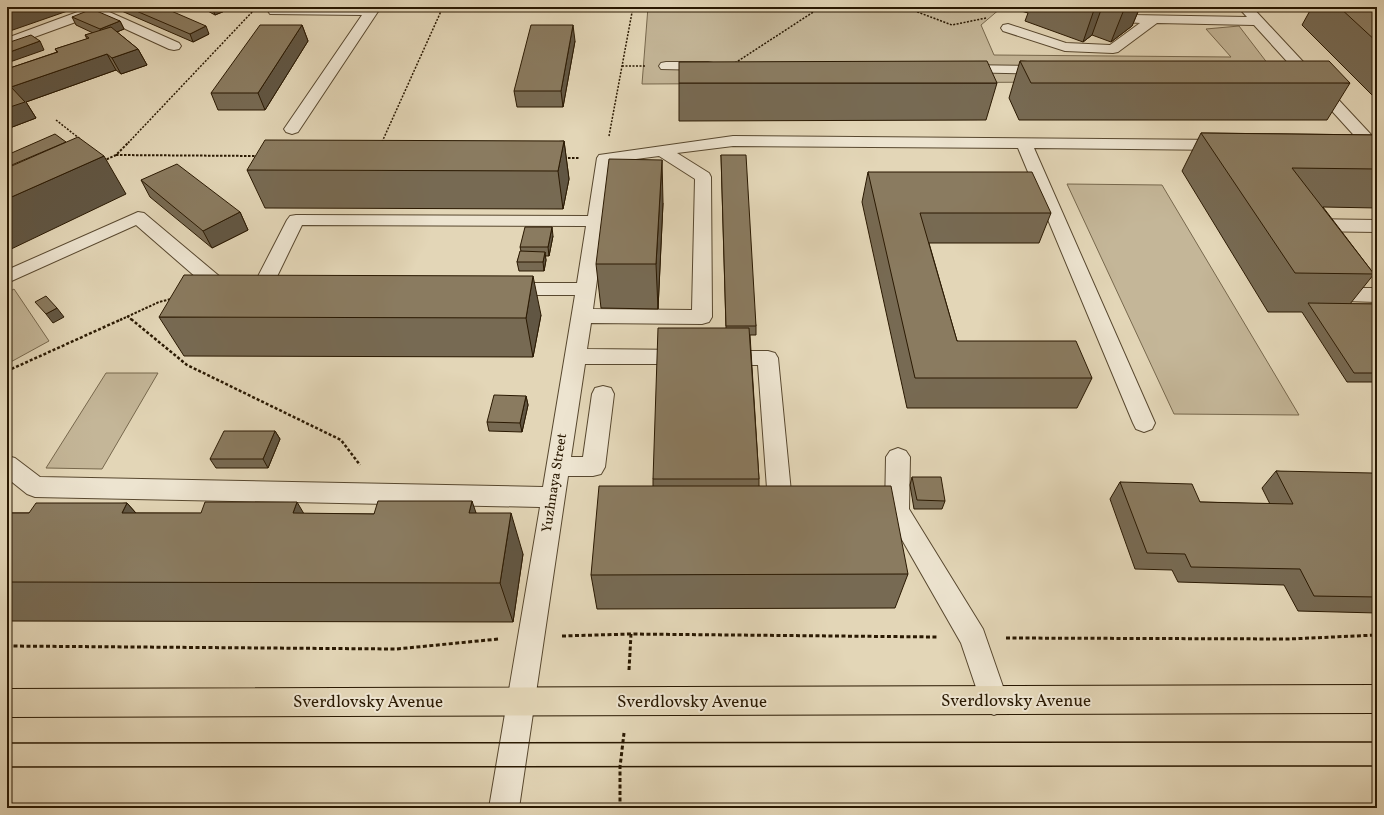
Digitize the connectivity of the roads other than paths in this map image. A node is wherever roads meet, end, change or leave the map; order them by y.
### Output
1 (1096, 7) edge
2 (1245, 7) edge
3 (100, 9) edge
4 (373, 9) edge
5 (276, 11) dead end
6 (1154, 19) junction
7 (1257, 21) junction
8 (1008, 28) dead end
9 (7, 43) edge
10 (174, 46) dead end
11 (666, 66) dead end
12 (730, 66) edge
13 (945, 69) edge
14 (1065, 70) edge
15 (1289, 72) edge
16 (1305, 72) junction
17 (292, 129) dead end
18 (1024, 144) junction
19 (1237, 146) edge
20 (1356, 147) edge
21 (1376, 148) edge
22 (663, 151) junction
23 (596, 221) junction
24 (1377, 226) edge
25 (1310, 244) edge
26 (1323, 263) edge
27 (7, 277) edge
28 (491, 289) edge
29 (585, 289) junction
30 (1377, 295) edge
31 (582, 316) junction
32 (575, 356) junction
33 (603, 394) dead end
34 (1144, 423) dead end
35 (898, 457) dead end
36 (7, 465) edge
37 (557, 466) junction
38 (553, 497) junction
39 (810, 502) edge
40 (1377, 700) edge
41 (994, 701) junction
42 (521, 702) junction
43 (7, 703) edge
44 (504, 808) edge

1 - 6 street
2 - 7 street
3 - 9 street
3 - 10 street
4 - 5 street
4 - 17 street
6 - 7 street
6 - 8 street
7 - 16 street
11 - 12 street
13 - 14 street
15 - 16 street
16 - 21 street
18 - 19 street
18 - 22 street
18 - 34 street
20 - 21 street
22 - 23 street, Yuzhnaya Street
22 - 31 street
23 - 27 street
23 - 29 street, Yuzhnaya Street
24 - 25 street
26 - 30 street
28 - 29 street
29 - 31 street, Yuzhnaya Street
31 - 32 street, Yuzhnaya Street
32 - 37 street, Yuzhnaya Street
32 - 39 street
33 - 37 street
35 - 41 street
36 - 38 street
37 - 38 street, Yuzhnaya Street
38 - 42 street, Yuzhnaya Street
40 - 41 main road, Sverdlovsky Avenue
41 - 42 main road, Sverdlovsky Avenue
42 - 43 main road, Sverdlovsky Avenue
42 - 44 street, Yuzhnaya Street

